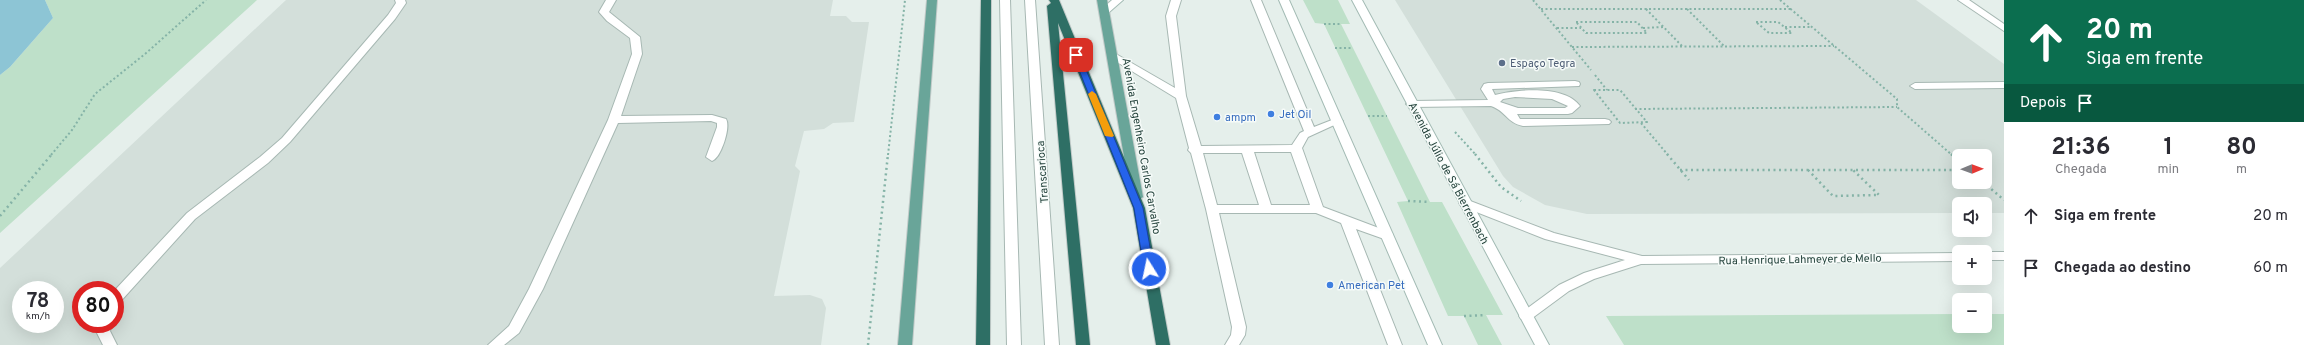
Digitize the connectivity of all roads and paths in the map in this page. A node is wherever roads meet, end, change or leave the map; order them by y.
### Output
1 (206, 0) edge
2 (400, 0) edge
3 (611, 0) edge
4 (905, 0) edge
5 (932, 0) edge
6 (986, 0) edge
7 (1005, 0) edge
8 (1030, 0) edge
9 (1053, 0) edge
10 (1102, 0) edge
11 (1118, 0) edge
12 (1176, 0) edge
13 (1256, 0) edge
14 (1284, 0) edge
15 (1357, 0) edge
16 (1533, 0) edge
17 (1780, 0) edge
18 (1963, 0) edge
19 (1541, 9) junction
20 (1646, 9) junction
21 (1686, 9) junction
22 (1791, 9) junction
23 (1104, 12) junction
24 (1324, 24) dead end
25 (1341, 24) dead end
26 (1664, 27) junction
27 (1784, 27) junction
28 (1812, 27) junction
29 (1556, 28) junction
30 (1581, 28) junction
31 (1642, 28) junction
32 (2004, 28) edge
33 (1682, 46) junction
34 (1725, 46) junction
35 (1834, 46) junction
36 (1572, 47) junction
37 (1335, 48) dead end
38 (1353, 48) dead end
39 (1112, 56) junction
40 (1575, 84) dead end
41 (2004, 85) edge
42 (1915, 86) dead end
43 (1181, 96) junction
44 (1493, 102) junction
45 (1412, 104) junction
46 (1438, 104) junction
47 (1897, 107) junction
48 (1507, 109) junction
49 (1635, 109) junction
50 (1368, 116) dead end
51 (1387, 116) dead end
52 (614, 120) junction
53 (1337, 121) junction
54 (1605, 122) dead end
55 (1634, 122) dead end
56 (1641, 122) junction
57 (1310, 132) junction
58 (1296, 148) junction
59 (1247, 149) junction
60 (1194, 150) junction
61 (1952, 155) edge
62 (712, 157) dead end
63 (1680, 170) junction
64 (1808, 170) junction
65 (1853, 170) junction
66 (1952, 170) edge
67 (1689, 180) dead end
68 (1991, 189) edge
69 (2004, 200) edge
70 (1408, 202) dead end
71 (1430, 202) dead end
72 (1465, 203) junction
73 (1526, 203) dead end
74 (1139, 208) junction
75 (1212, 209) junction
76 (1266, 209) junction
77 (1318, 209) junction
78 (0, 216) edge
79 (1347, 220) junction
80 (1387, 236) junction
81 (1992, 256) edge
82 (2004, 256) edge
83 (1952, 257) edge
84 (1642, 260) junction
85 (124, 289) edge
86 (1486, 315) dead end
87 (1464, 316) dead end
88 (1526, 316) junction
89 (104, 333) edge
90 (110, 345) edge
91 (495, 345) edge
92 (868, 345) edge
93 (905, 345) edge
94 (983, 345) edge
95 (1014, 345) edge
96 (1052, 345) edge
97 (1083, 345) edge
98 (1162, 345) edge
99 (1232, 345) edge
100 (1395, 345) edge
101 (1435, 345) edge
102 (1542, 345) edge

1 - 78 path
2 - 85 street
3 - 52 street
4 - 92 path
5 - 93 main road
6 - 94 highway
7 - 95 street
8 - 96 street, Transcarioca
9 - 74 highway
9 - 97 highway
10 - 23 main road, Avenida Engenheiro Carlos Carvalho
11 - 23 street
12 - 43 street
13 - 57 street
14 - 53 street
15 - 45 street, Avenida Júlio de Sá Bierrenbach
16 - 19 path
17 - 22 path
18 - 32 street
19 - 20 path
19 - 29 path
20 - 21 path
20 - 26 path
21 - 22 path
21 - 34 path
22 - 28 path
23 - 39 main road, Avenida Engenheiro Carlos Carvalho
24 - 25 path
26 - 31 path
26 - 33 path
27 - 27 path
27 - 28 path
28 - 35 path
29 - 30 path
29 - 36 path
30 - 31 path
30 - 31 path
33 - 34 path
33 - 36 path
34 - 35 path
35 - 47 path
36 - 49 path
37 - 38 path
39 - 43 street
39 - 74 main road, Avenida Engenheiro Carlos Carvalho
40 - 44 street
41 - 42 street
43 - 60 street
44 - 46 street
44 - 48 street
44 - 48 street
45 - 46 street
45 - 72 street, Avenida Júlio de Sá Bierrenbach
46 - 73 path
47 - 49 path
47 - 61 path
48 - 54 street
49 - 56 path
50 - 51 path
52 - 62 street
52 - 91 street
53 - 57 street
53 - 80 street
55 - 56 path
56 - 63 path
57 - 58 street
58 - 59 street
58 - 77 street
59 - 60 street
59 - 76 street
60 - 75 street
63 - 64 path
63 - 67 path
64 - 65 path
64 - 65 path
65 - 66 path
68 - 69 path
70 - 71 path
72 - 84 street, Rua Henrique Lahmeyer de Mello
72 - 88 street, Avenida Júlio de Sá Bierrenbach
74 - 98 highway, Avenida Engenheiro Carlos Carvalho
75 - 76 street
75 - 99 street
76 - 77 street
77 - 79 street
79 - 80 street
79 - 100 street
80 - 101 street
81 - 82 street
83 - 84 street, Rua Henrique Lahmeyer de Mello
84 - 88 street, Rua Henrique Lahmeyer de Mello
86 - 87 path
88 - 102 street, Avenida Júlio de Sá Bierrenbach
89 - 90 street

